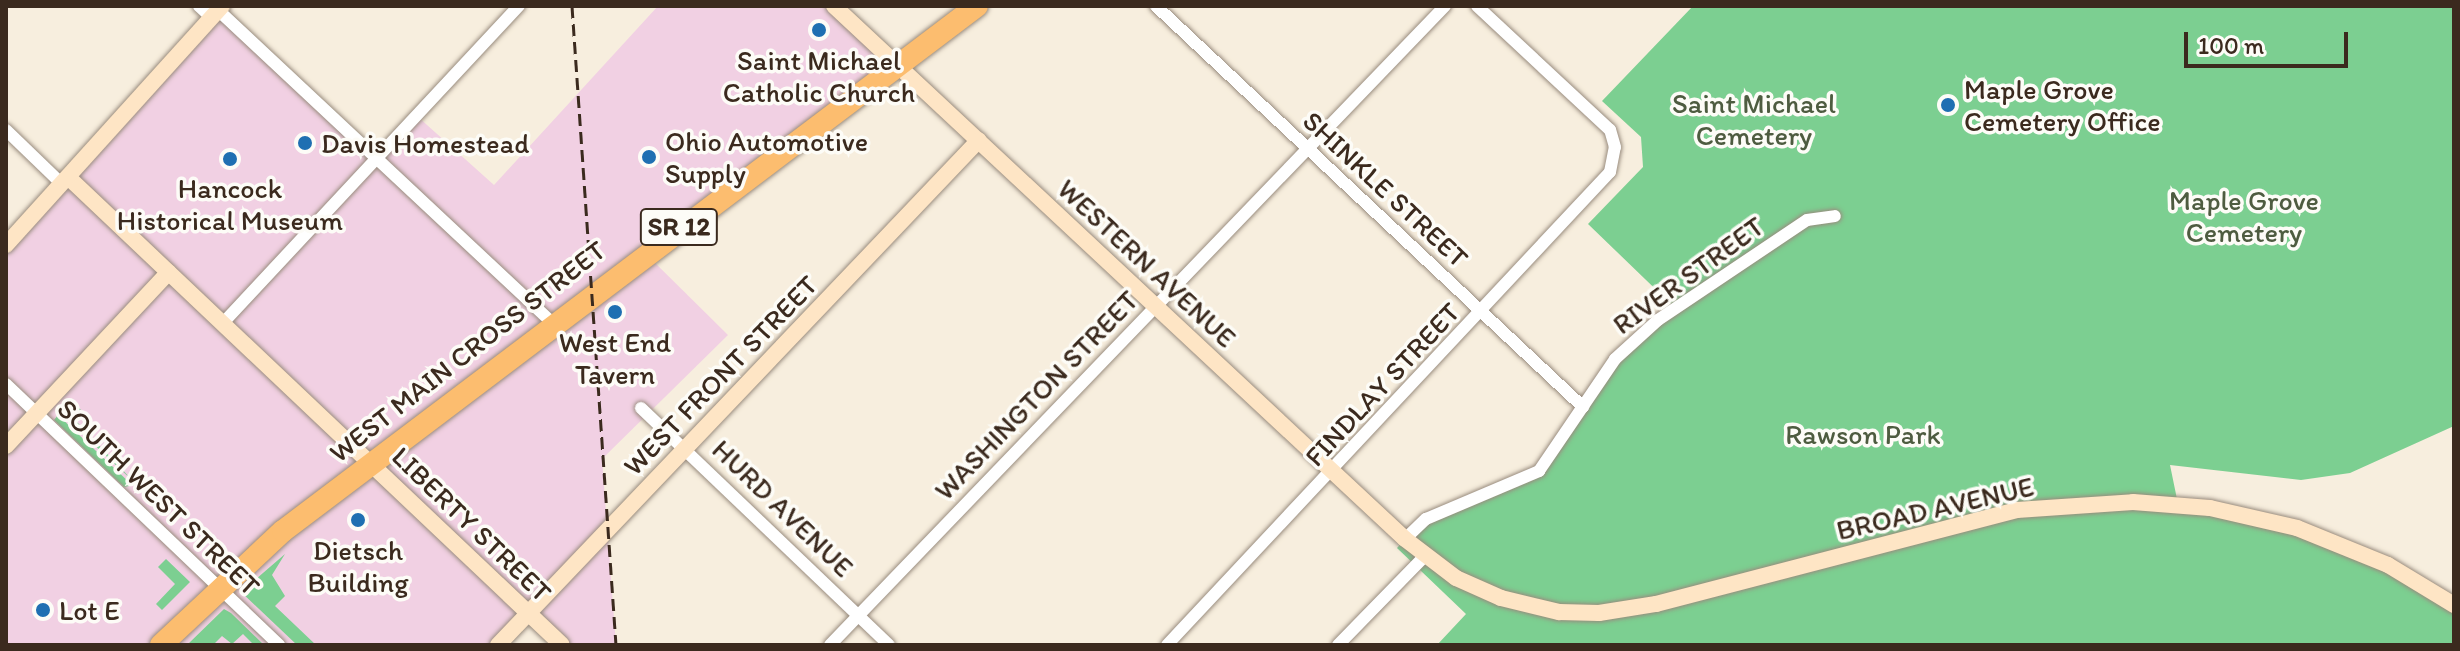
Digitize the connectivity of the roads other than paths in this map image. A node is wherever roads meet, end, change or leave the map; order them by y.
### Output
1 (519, 6) edge
2 (834, 6) edge
3 (977, 6) edge
4 (1156, 6) edge
5 (1445, 6) edge
6 (1477, 6) edge
7 (213, 10) edge
8 (896, 64) junction
9 (6, 130) edge
10 (979, 140) junction
11 (1307, 147) junction
12 (377, 159) junction
13 (65, 180) junction
14 (1835, 216) dead end
15 (6, 245) edge
16 (169, 272) junction
17 (1155, 307) junction
18 (1483, 313) junction
19 (223, 323) junction
20 (552, 323) junction
21 (6, 384) edge
22 (1583, 407) junction
23 (641, 408) dead end
24 (37, 414) junction
25 (6, 446) edge
26 (686, 449) junction
27 (371, 463) junction
28 (1332, 472) junction
29 (1405, 539) junction
30 (1425, 556) junction
31 (218, 587) junction
32 (2454, 605) edge
33 (528, 614) junction
34 (859, 615) junction
35 (161, 645) edge
36 (279, 645) edge
37 (498, 645) edge
38 (562, 645) edge
39 (830, 645) edge
40 (889, 645) edge
41 (1167, 645) edge
42 (1338, 645) edge

1 - 12 street
2 - 8 street, WESTERN AVENUE
3 - 8 highway, WEST MAIN CROSS STREET / SR 12
4 - 11 street, SHINKLE STREET
5 - 11 street, WASHINGTON STREET
6 - 18 street, FINDLAY STREET
7 - 12 street
7 - 13 street
8 - 10 street, WESTERN AVENUE
8 - 20 highway, WEST MAIN CROSS STREET / SR 12
9 - 13 street, LIBERTY STREET
10 - 17 street, WESTERN AVENUE
10 - 26 street, WEST FRONT STREET
11 - 17 street, WASHINGTON STREET
11 - 18 street, SHINKLE STREET
12 - 19 street
12 - 20 street
13 - 15 street
13 - 16 street, LIBERTY STREET
14 - 22 street, RIVER STREET
16 - 19 street, LIBERTY STREET
16 - 24 street
17 - 28 street, WESTERN AVENUE
17 - 34 street, WASHINGTON STREET
18 - 22 street, SHINKLE STREET
18 - 28 street, FINDLAY STREET
19 - 27 street, LIBERTY STREET
20 - 27 highway, WEST MAIN CROSS STREET / SR 12
21 - 24 street, SOUTH WEST STREET
22 - 29 street, RIVER STREET
23 - 26 street, HURD AVENUE
24 - 25 street
24 - 31 street, SOUTH WEST STREET
26 - 33 street, WEST FRONT STREET
26 - 34 street, HURD AVENUE
27 - 31 highway, WEST MAIN CROSS STREET / SR 12
27 - 33 street, LIBERTY STREET
28 - 29 street, WESTERN AVENUE
28 - 41 street, FINDLAY STREET
29 - 30 street, WESTERN AVENUE
30 - 32 street, BROAD AVENUE
30 - 42 street
31 - 35 highway, WEST MAIN CROSS STREET / SR 12
31 - 36 street, SOUTH WEST STREET
33 - 37 street, WEST FRONT STREET
33 - 38 street, LIBERTY STREET
34 - 39 street, WASHINGTON STREET
34 - 40 street, HURD AVENUE

